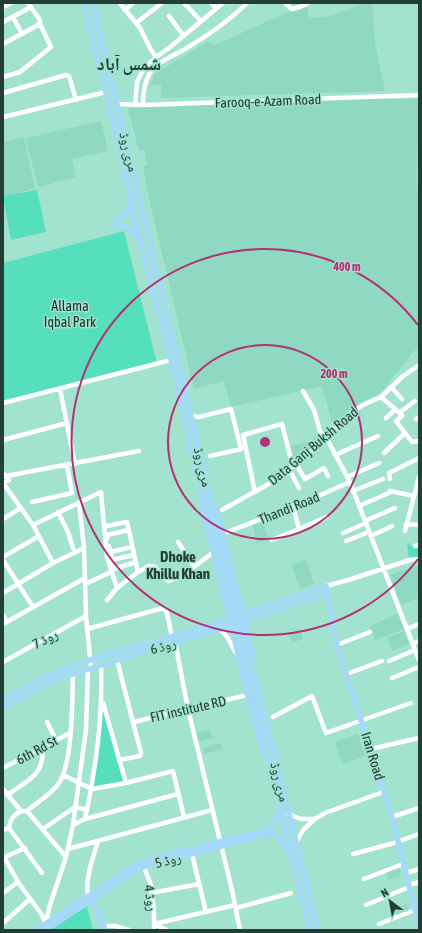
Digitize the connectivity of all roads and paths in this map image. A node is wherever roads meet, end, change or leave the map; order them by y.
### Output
1 (11, 3) edge
2 (28, 3) edge
3 (84, 3) edge
4 (93, 3) edge
5 (120, 3) edge
6 (134, 3) edge
7 (162, 3) edge
8 (184, 3) edge
9 (211, 3) edge
10 (223, 3) edge
11 (247, 3) edge
12 (285, 3) edge
13 (308, 3) edge
14 (3, 7) edge
15 (32, 8) junction
16 (216, 8) junction
17 (125, 10) junction
18 (169, 16) dead end
19 (13, 17) junction
20 (201, 21) junction
21 (3, 22) edge
22 (136, 23) junction
23 (40, 24) junction
24 (22, 34) junction
25 (183, 35) junction
26 (4, 42) edge
27 (156, 57) junction
28 (3, 77) edge
29 (106, 92) junction
30 (3, 93) edge
31 (419, 95) edge
32 (76, 100) junction
33 (117, 104) junction
34 (135, 105) junction
35 (143, 105) junction
36 (3, 117) edge
37 (131, 196) junction
38 (141, 241) junction
39 (171, 360) junction
40 (419, 364) edge
41 (391, 387) junction
42 (60, 389) junction
43 (304, 391) dead end
44 (381, 397) junction
45 (402, 399) dead end
46 (415, 401) dead end
47 (3, 403) edge
48 (397, 412) junction
49 (192, 416) junction
50 (386, 418) dead end
51 (67, 423) junction
52 (405, 434) junction
53 (378, 436) dead end
54 (325, 438) junction
55 (3, 440) edge
56 (419, 441) edge
57 (138, 451) dead end
58 (384, 453) dead end
59 (335, 455) junction
60 (210, 456) dead end
61 (419, 458) edge
62 (379, 463) dead end
63 (75, 464) junction
64 (67, 465) junction
65 (293, 467) junction
66 (4, 474) edge
67 (328, 476) dead end
68 (347, 477) junction
69 (419, 477) edge
70 (383, 478) dead end
71 (390, 479) dead end
72 (350, 482) junction
73 (208, 488) junction
74 (299, 488) dead end
75 (353, 491) junction
76 (201, 492) junction
77 (255, 492) junction
78 (414, 496) junction
79 (32, 502) dead end
80 (79, 502) junction
81 (293, 506) junction
82 (359, 506) junction
83 (21, 508) junction
84 (395, 508) dead end
85 (222, 510) dead end
86 (58, 512) junction
87 (326, 518) dead end
88 (3, 519) edge
89 (366, 522) junction
90 (406, 524) junction
91 (33, 525) junction
92 (419, 525) edge
93 (107, 526) dead end
94 (392, 526) dead end
95 (299, 529) junction
96 (129, 530) junction
97 (227, 532) dead end
98 (405, 532) dead end
99 (343, 533) dead end
100 (370, 534) junction
101 (39, 536) junction
102 (272, 540) dead end
103 (346, 541) dead end
104 (178, 542) dead end
105 (132, 547) junction
106 (73, 548) dead end
107 (84, 548) junction
108 (110, 552) junction
109 (211, 554) dead end
110 (134, 555) junction
111 (3, 558) edge
112 (419, 559) edge
113 (111, 560) junction
114 (136, 562) junction
115 (53, 563) junction
116 (224, 563) junction
117 (194, 566) junction
118 (384, 569) junction
119 (111, 572) junction
120 (138, 572) junction
121 (85, 578) junction
122 (18, 584) junction
123 (85, 584) junction
124 (326, 586) junction
125 (117, 588) junction
126 (327, 592) junction
127 (3, 593) edge
128 (107, 600) dead end
129 (33, 608) junction
130 (244, 614) junction
131 (3, 615) edge
132 (86, 616) junction
133 (245, 621) junction
134 (5, 623) edge
135 (230, 623) junction
136 (419, 624) edge
137 (87, 629) junction
138 (218, 629) junction
139 (407, 629) junction
140 (370, 632) dead end
141 (173, 639) junction
142 (419, 642) edge
143 (413, 644) junction
144 (337, 645) junction
145 (252, 648) junction
146 (415, 650) junction
147 (238, 653) junction
148 (90, 660) junction
149 (117, 660) junction
150 (419, 660) edge
151 (382, 661) dead end
152 (389, 661) dead end
153 (3, 662) edge
154 (101, 665) junction
155 (419, 667) edge
156 (89, 669) junction
157 (73, 674) junction
158 (347, 674) junction
159 (392, 678) dead end
160 (253, 680) junction
161 (243, 696) dead end
162 (3, 700) edge
163 (102, 700) junction
164 (411, 703) dead end
165 (3, 708) edge
166 (188, 709) junction
167 (272, 717) dead end
168 (362, 721) junction
169 (47, 722) dead end
170 (134, 722) junction
171 (70, 733) junction
172 (419, 738) edge
173 (56, 740) junction
174 (42, 748) junction
175 (371, 749) junction
176 (119, 760) junction
177 (275, 761) junction
178 (269, 762) junction
179 (3, 768) edge
180 (63, 776) junction
181 (79, 783) junction
182 (126, 783) junction
183 (3, 789) edge
184 (92, 789) junction
185 (384, 792) junction
186 (7, 794) junction
187 (178, 794) junction
188 (75, 807) junction
189 (419, 808) edge
190 (281, 809) junction
191 (87, 810) junction
192 (212, 810) junction
193 (24, 811) junction
194 (288, 814) junction
195 (184, 816) junction
196 (392, 817) junction
197 (85, 819) junction
198 (315, 819) junction
199 (73, 825) junction
200 (9, 828) junction
201 (3, 830) edge
202 (43, 830) junction
203 (419, 834) edge
204 (98, 841) junction
205 (397, 841) junction
206 (296, 843) junction
207 (221, 844) junction
208 (25, 848) junction
209 (68, 849) junction
210 (192, 854) junction
211 (353, 854) dead end
212 (66, 857) junction
213 (4, 858) edge
214 (292, 859) junction
215 (403, 864) junction
216 (144, 868) junction
217 (419, 869) edge
218 (42, 873) dead end
219 (406, 873) junction
220 (364, 879) dead end
221 (18, 882) junction
222 (419, 882) edge
223 (199, 884) junction
224 (409, 886) junction
225 (3, 893) edge
226 (152, 893) junction
227 (291, 893) dead end
228 (90, 898) junction
229 (30, 899) junction
230 (366, 905) dead end
231 (236, 906) junction
232 (415, 910) junction
233 (206, 912) junction
234 (418, 918) edge
235 (3, 923) edge
236 (154, 924) junction
237 (379, 924) dead end
238 (419, 926) edge
239 (46, 927) edge
240 (104, 928) edge
241 (36, 930) edge
242 (129, 930) edge
243 (154, 930) edge
244 (167, 930) edge
245 (240, 930) edge
246 (310, 930) edge
247 (318, 930) edge

1 - 14 street
2 - 15 street
3 - 29 main road, مری روڈ
4 - 33 main road, مری روڈ
5 - 17 street
6 - 17 street
7 - 22 street
8 - 20 street
9 - 16 street
10 - 16 street
11 - 35 street
12 - 13 street
15 - 19 street
15 - 23 street
16 - 20 street
17 - 22 street
18 - 25 street
19 - 21 street
19 - 24 street
20 - 25 street
22 - 27 street
23 - 24 street
23 - 28 street
24 - 26 street
25 - 27 street
27 - 34 street
29 - 32 street
29 - 37 main road, مری روڈ
30 - 32 street
31 - 35 street, Farooq-e-Azam Road
32 - 36 street
33 - 34 street, Farooq-e-Azam Road
33 - 49 main road, مری روڈ
34 - 35 street, Farooq-e-Azam Road
37 - 38 main road, مری روڈ
37 - 38 main road, مری روڈ
38 - 39 main road, مری روڈ
39 - 42 street
39 - 76 main road, مری روڈ
40 - 41 street, Data Ganj Buksh Road
41 - 44 street, Data Ganj Buksh Road
41 - 45 street
42 - 47 street
42 - 51 street
43 - 54 street
44 - 48 street
44 - 54 street, Data Ganj Buksh Road
46 - 48 street
48 - 50 street
48 - 52 street
49 - 60 street
49 - 73 main road, مری روڈ
51 - 55 street
51 - 63 street
52 - 56 street
52 - 58 street
53 - 59 street
54 - 59 street
54 - 65 street, Data Ganj Buksh Road
57 - 63 street
59 - 68 street
61 - 71 street
62 - 68 street
63 - 64 street
64 - 66 street
64 - 79 street
65 - 67 street
65 - 74 street
65 - 77 street, Data Ganj Buksh Road
65 - 77 street
66 - 83 street
68 - 72 street
69 - 78 street
70 - 75 street
72 - 75 street
72 - 81 street, Thandi Road
73 - 116 main road, مری روڈ
73 - 130 main road
75 - 82 street
76 - 116 main road, مری روڈ
76 - 135 main road
77 - 85 street, Data Ganj Buksh Road
78 - 82 street
78 - 90 street
80 - 86 street
80 - 107 street
80 - 119 street
81 - 95 street
81 - 97 street, Thandi Road
82 - 89 street
83 - 88 street
83 - 91 street
84 - 89 street
86 - 91 street
86 - 106 street
87 - 95 street
89 - 99 street
89 - 100 street
90 - 92 street
90 - 98 street
91 - 101 street
93 - 96 street
94 - 100 street
95 - 102 street
96 - 105 street
96 - 108 street
100 - 103 street
100 - 118 street
101 - 111 street
101 - 115 street
104 - 117 street
105 - 108 street
105 - 110 street
107 - 115 street
107 - 121 street
108 - 113 street
109 - 117 street
110 - 113 street
110 - 114 street
111 - 122 street
112 - 118 street
113 - 114 street
114 - 120 street
115 - 122 street
116 - 160 main road, مری روڈ
117 - 120 street
118 - 124 street
118 - 139 street
119 - 123 street
119 - 125 street
120 - 125 street
121 - 123 street
121 - 129 street
122 - 127 street
122 - 129 street
123 - 132 street
124 - 126 main road, Iran Road
124 - 130 main road, روڈ 6
125 - 128 street
126 - 133 main road, روڈ 6
126 - 144 main road, Iran Road
129 - 134 street
130 - 133 main road
130 - 135 main road, روڈ 6
131 - 134 street
132 - 137 street
132 - 153 street, روڈ 7
133 - 135 main road, روڈ 6
133 - 145 main road
135 - 138 main road, روڈ 6
135 - 141 main road, روڈ 6
135 - 147 main road
136 - 139 street
137 - 141 street
137 - 148 street
138 - 141 main road, روڈ 6
138 - 147 street
139 - 143 street
140 - 144 street
141 - 148 main road, روڈ 6
141 - 149 main road, روڈ 6
141 - 166 street
142 - 143 street
143 - 146 street
144 - 158 main road, Iran Road
145 - 147 main road
145 - 177 main road
146 - 150 street
146 - 152 street
147 - 178 main road
148 - 156 street
148 - 162 main road, روڈ 6
149 - 154 main road, روڈ 6
149 - 170 street
151 - 158 street
154 - 156 main road, روڈ 6
154 - 163 street
155 - 159 street
156 - 157 main road, روڈ 6
156 - 181 street
157 - 165 main road, روڈ 6
157 - 171 street
158 - 168 main road, Iran Road
160 - 177 main road, مری روڈ
160 - 178 main road, مری روڈ
161 - 166 street, FIT institute RD
163 - 176 street
163 - 184 street
164 - 168 street
166 - 170 street, FIT institute RD
166 - 192 street
167 - 168 street
168 - 175 main road, Iran Road
169 - 173 street
170 - 176 street
171 - 173 street, 6th Rd St
171 - 180 street
172 - 175 street
173 - 174 street, 6th Rd St
174 - 179 street, 6th Rd St
174 - 186 street
175 - 185 main road, Iran Road
176 - 182 street
177 - 194 main road, مری روڈ
178 - 190 main road, مری روڈ
180 - 181 street
180 - 193 street
181 - 184 street
181 - 188 street
182 - 184 street
182 - 187 street
183 - 186 street
184 - 191 street
185 - 196 main road, Iran Road
185 - 198 street
186 - 193 street
187 - 195 street
187 - 197 street
188 - 191 street
188 - 199 street
188 - 202 street
189 - 196 street
190 - 207 main road, روڈ 5
190 - 214 main road, مری روڈ
191 - 197 street
192 - 195 street
192 - 207 street
193 - 200 street
193 - 202 street
194 - 198 street
194 - 206 main road, مری روڈ
195 - 204 street
196 - 205 main road, Iran Road
197 - 199 street
198 - 206 street
199 - 209 street
200 - 201 street
200 - 208 street
202 - 212 street
203 - 205 street
204 - 209 street
204 - 228 street
205 - 211 street
205 - 215 main road, Iran Road
206 - 247 main road, مری روڈ
207 - 210 main road, روڈ 5
207 - 214 main road, روڈ 5
207 - 228 main road, روڈ 5
207 - 231 street
208 - 213 street
208 - 218 street
209 - 212 street
210 - 216 main road, روڈ 5
210 - 223 street
212 - 239 street
213 - 221 street
214 - 246 main road, مری روڈ
215 - 219 main road, Iran Road
215 - 220 street
216 - 226 street, روڈ 4
216 - 228 main road, روڈ 5
217 - 219 street
219 - 224 main road, Iran Road
221 - 225 street
221 - 229 street
222 - 224 street
223 - 226 street
223 - 233 street
224 - 230 street
224 - 232 main road, Iran Road
226 - 236 street, روڈ 4
227 - 231 street
228 - 239 main road, روڈ 5
228 - 240 main road
229 - 235 street
229 - 239 street
231 - 233 street
231 - 245 street
232 - 234 main road, Iran Road
232 - 237 street
233 - 236 street
234 - 238 main road, Iran Road
236 - 243 street, روڈ 4
236 - 244 street
239 - 241 main road, روڈ 5
240 - 242 street

